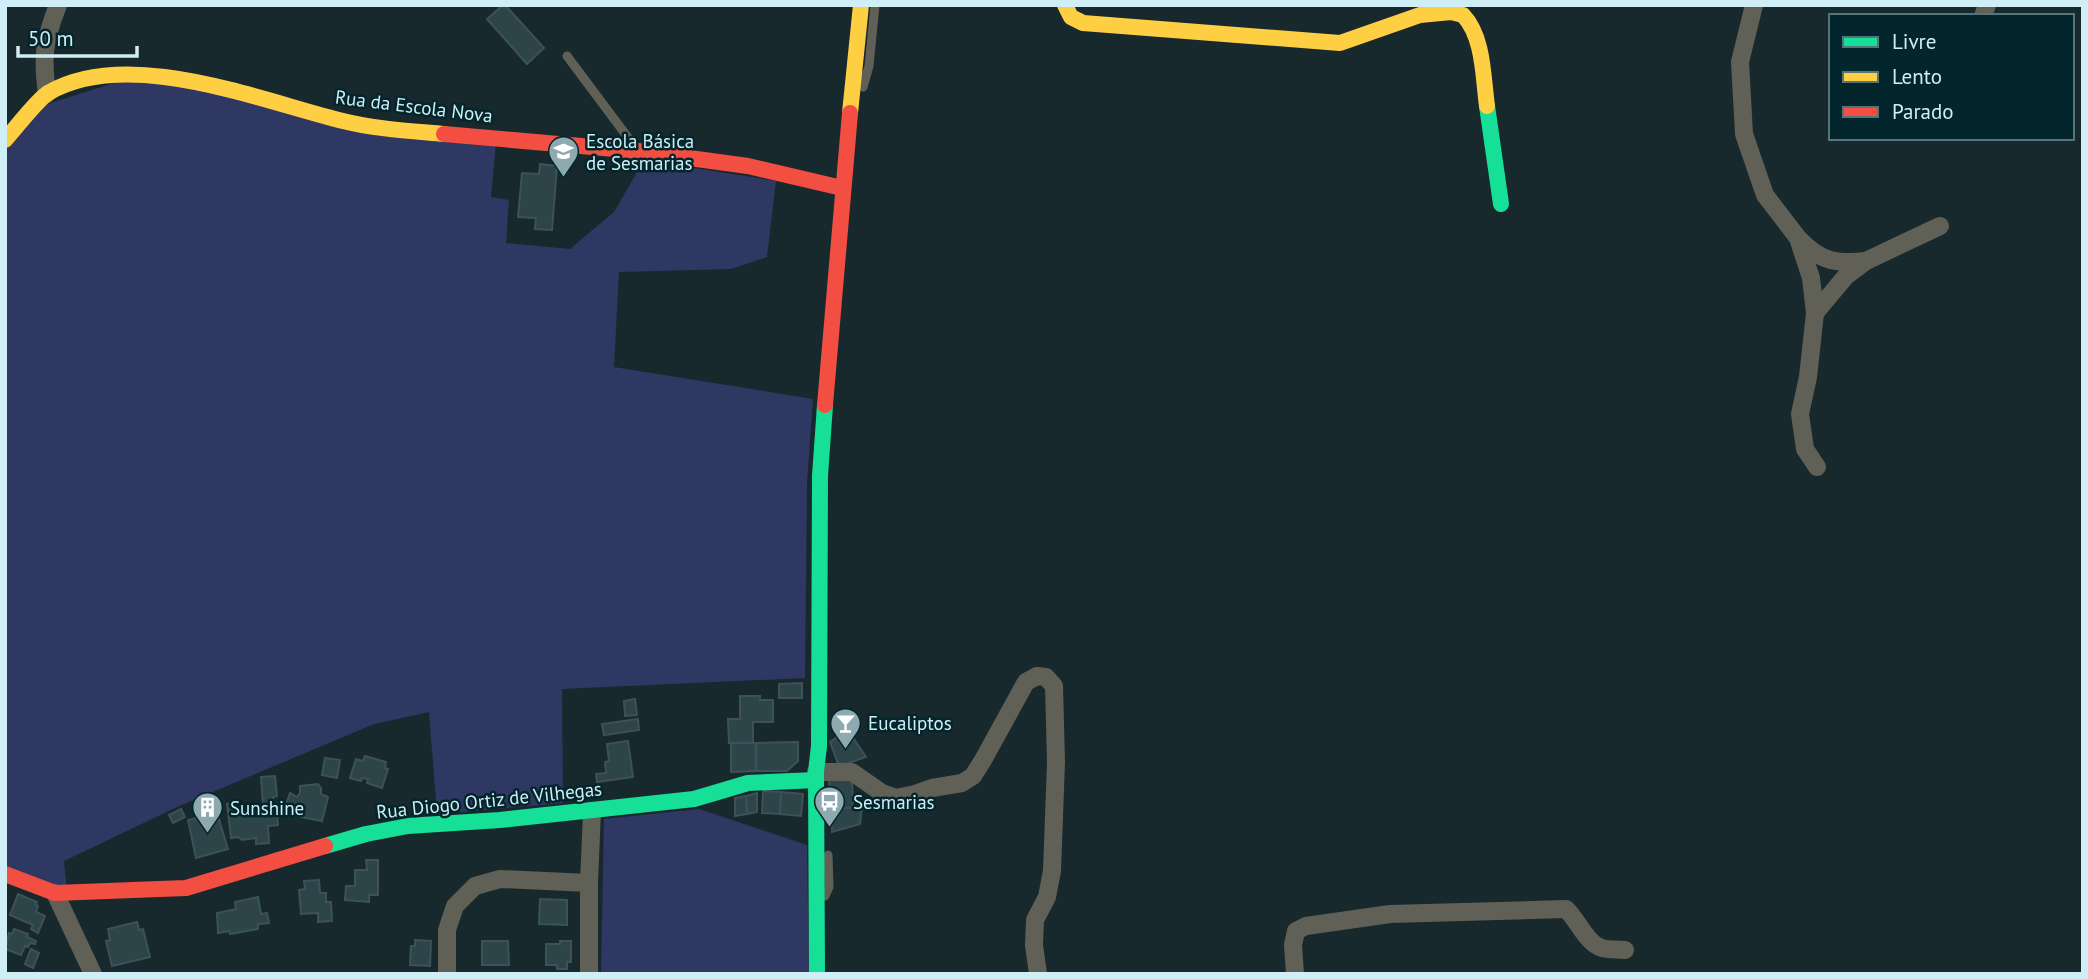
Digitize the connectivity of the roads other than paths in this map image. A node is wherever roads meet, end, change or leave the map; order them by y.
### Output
1 (58, 5) edge
2 (862, 5) edge
3 (875, 5) edge
4 (1065, 5) edge
5 (1754, 5) edge
6 (567, 56) dead end
7 (47, 94) junction
8 (5, 140) edge
9 (846, 143) junction
10 (638, 151) junction
11 (842, 188) junction
12 (1501, 204) dead end
13 (1940, 226) dead end
14 (1798, 238) junction
15 (1866, 261) junction
16 (1815, 313) junction
17 (1817, 467) dead end
18 (820, 781) junction
19 (592, 811) junction
20 (828, 846) dead end
21 (5, 874) edge
22 (589, 883) junction
23 (55, 892) junction
24 (817, 913) junction
25 (1625, 950) dead end
26 (93, 974) edge
27 (447, 974) edge
28 (589, 974) edge
29 (817, 974) edge
30 (1038, 974) edge
31 (1295, 974) edge

1 - 7 street
2 - 9 street
3 - 9 lane
4 - 12 street
5 - 14 street
6 - 10 lane
7 - 8 street, Rua da Escola Nova
7 - 10 street, Rua da Escola Nova
9 - 11 street
10 - 11 street, Rua da Escola Nova
11 - 18 street
13 - 15 street
14 - 15 street
14 - 16 street
15 - 16 street
16 - 17 street
18 - 19 street, Rua Diogo Ortiz de Vilhegas
18 - 24 street
18 - 30 street
19 - 22 street
19 - 23 street, Rua Diogo Ortiz de Vilhegas
20 - 24 lane
21 - 23 street, Rua Diogo Ortiz de Vilhegas
22 - 27 street
22 - 28 street
23 - 26 street
24 - 29 street
25 - 31 street

